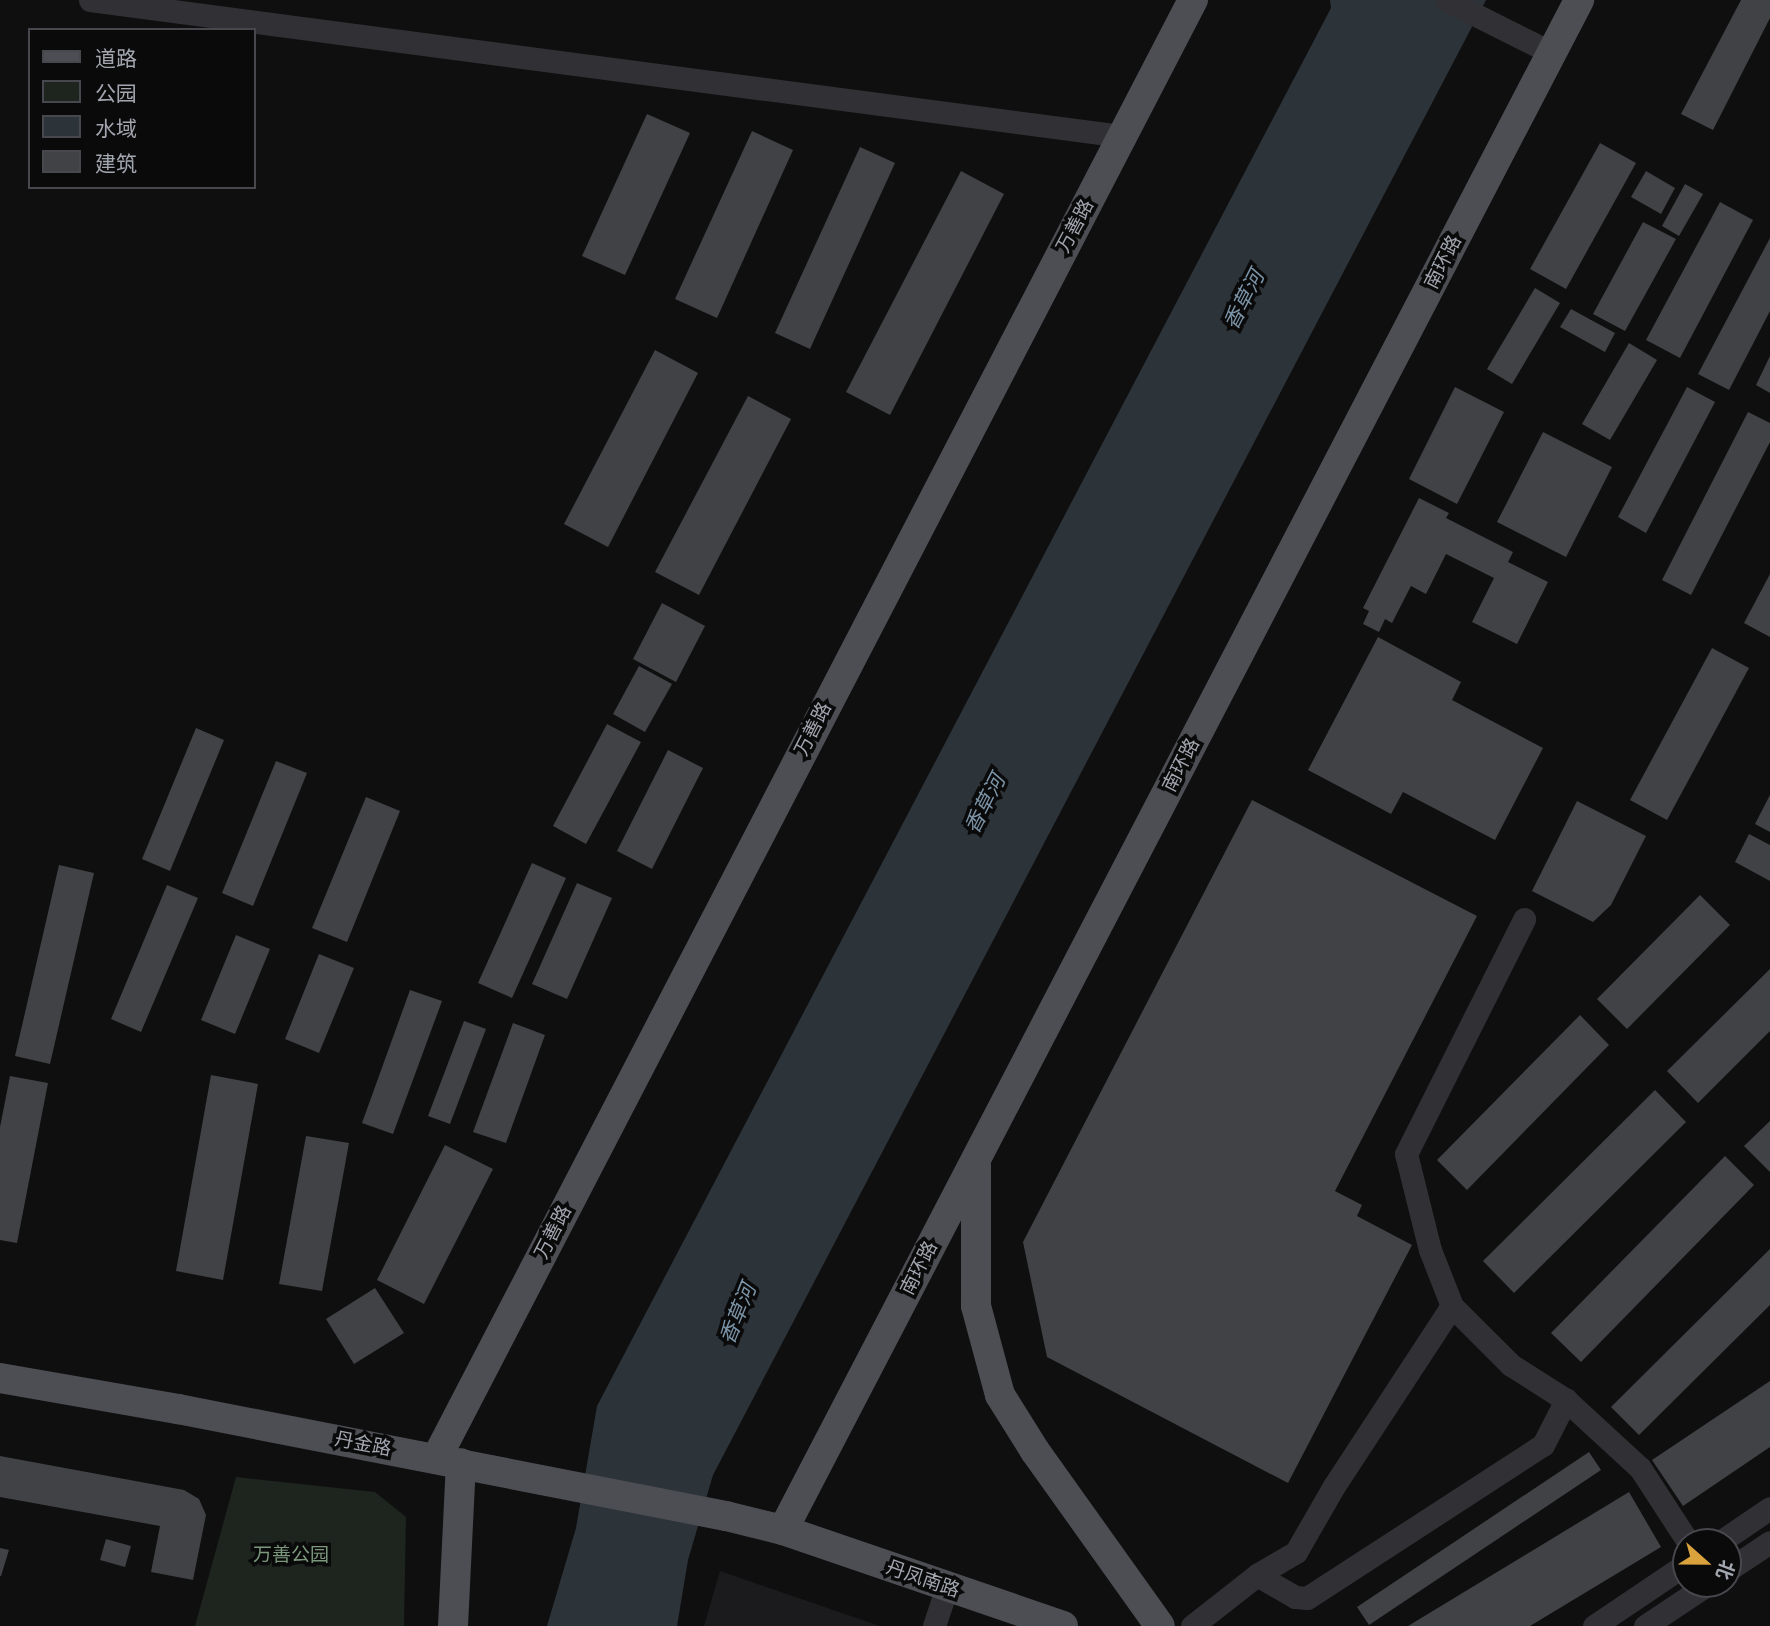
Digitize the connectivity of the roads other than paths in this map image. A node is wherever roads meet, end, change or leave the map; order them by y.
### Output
1 (90, 0) edge
2 (1193, 0) edge
3 (1446, 0) edge
4 (1579, 0) edge
5 (1552, 53) junction
6 (1121, 136) junction
7 (1524, 919) dead end
8 (976, 1159) junction
9 (1452, 1306) junction
10 (0, 1378) edge
11 (1566, 1399) junction
12 (449, 1461) junction
13 (1770, 1508) edge
14 (726, 1516) joint
15 (1679, 1528) edge
16 (1741, 1528) edge
17 (783, 1530) junction
18 (1770, 1542) edge
19 (1742, 1561) edge
20 (1672, 1573) edge
21 (1257, 1576) junction
22 (947, 1587) junction
23 (1687, 1598) edge
24 (453, 1626) edge
25 (934, 1626) edge
26 (1063, 1626) edge
27 (1160, 1626) edge
28 (1192, 1626) edge
29 (1594, 1626) edge
30 (1645, 1626) edge

1 - 6 street
2 - 6 main road, 万善路
3 - 5 street
4 - 5 main road, 南环路
5 - 8 main road, 南环路
6 - 12 main road, 万善路
7 - 9 street
8 - 17 main road, 南环路
8 - 27 main road
9 - 11 street
9 - 21 street
10 - 12 main road, 丹金路
11 - 15 street
11 - 21 street
12 - 14 main road, 丹金路
12 - 24 main road, 万善路
13 - 16 street
14 - 17 main road, 丹凤南路
17 - 22 main road, 丹凤南路
18 - 19 street
20 - 29 street
21 - 28 street
22 - 25 street
22 - 26 main road, 丹凤南路
23 - 30 street

